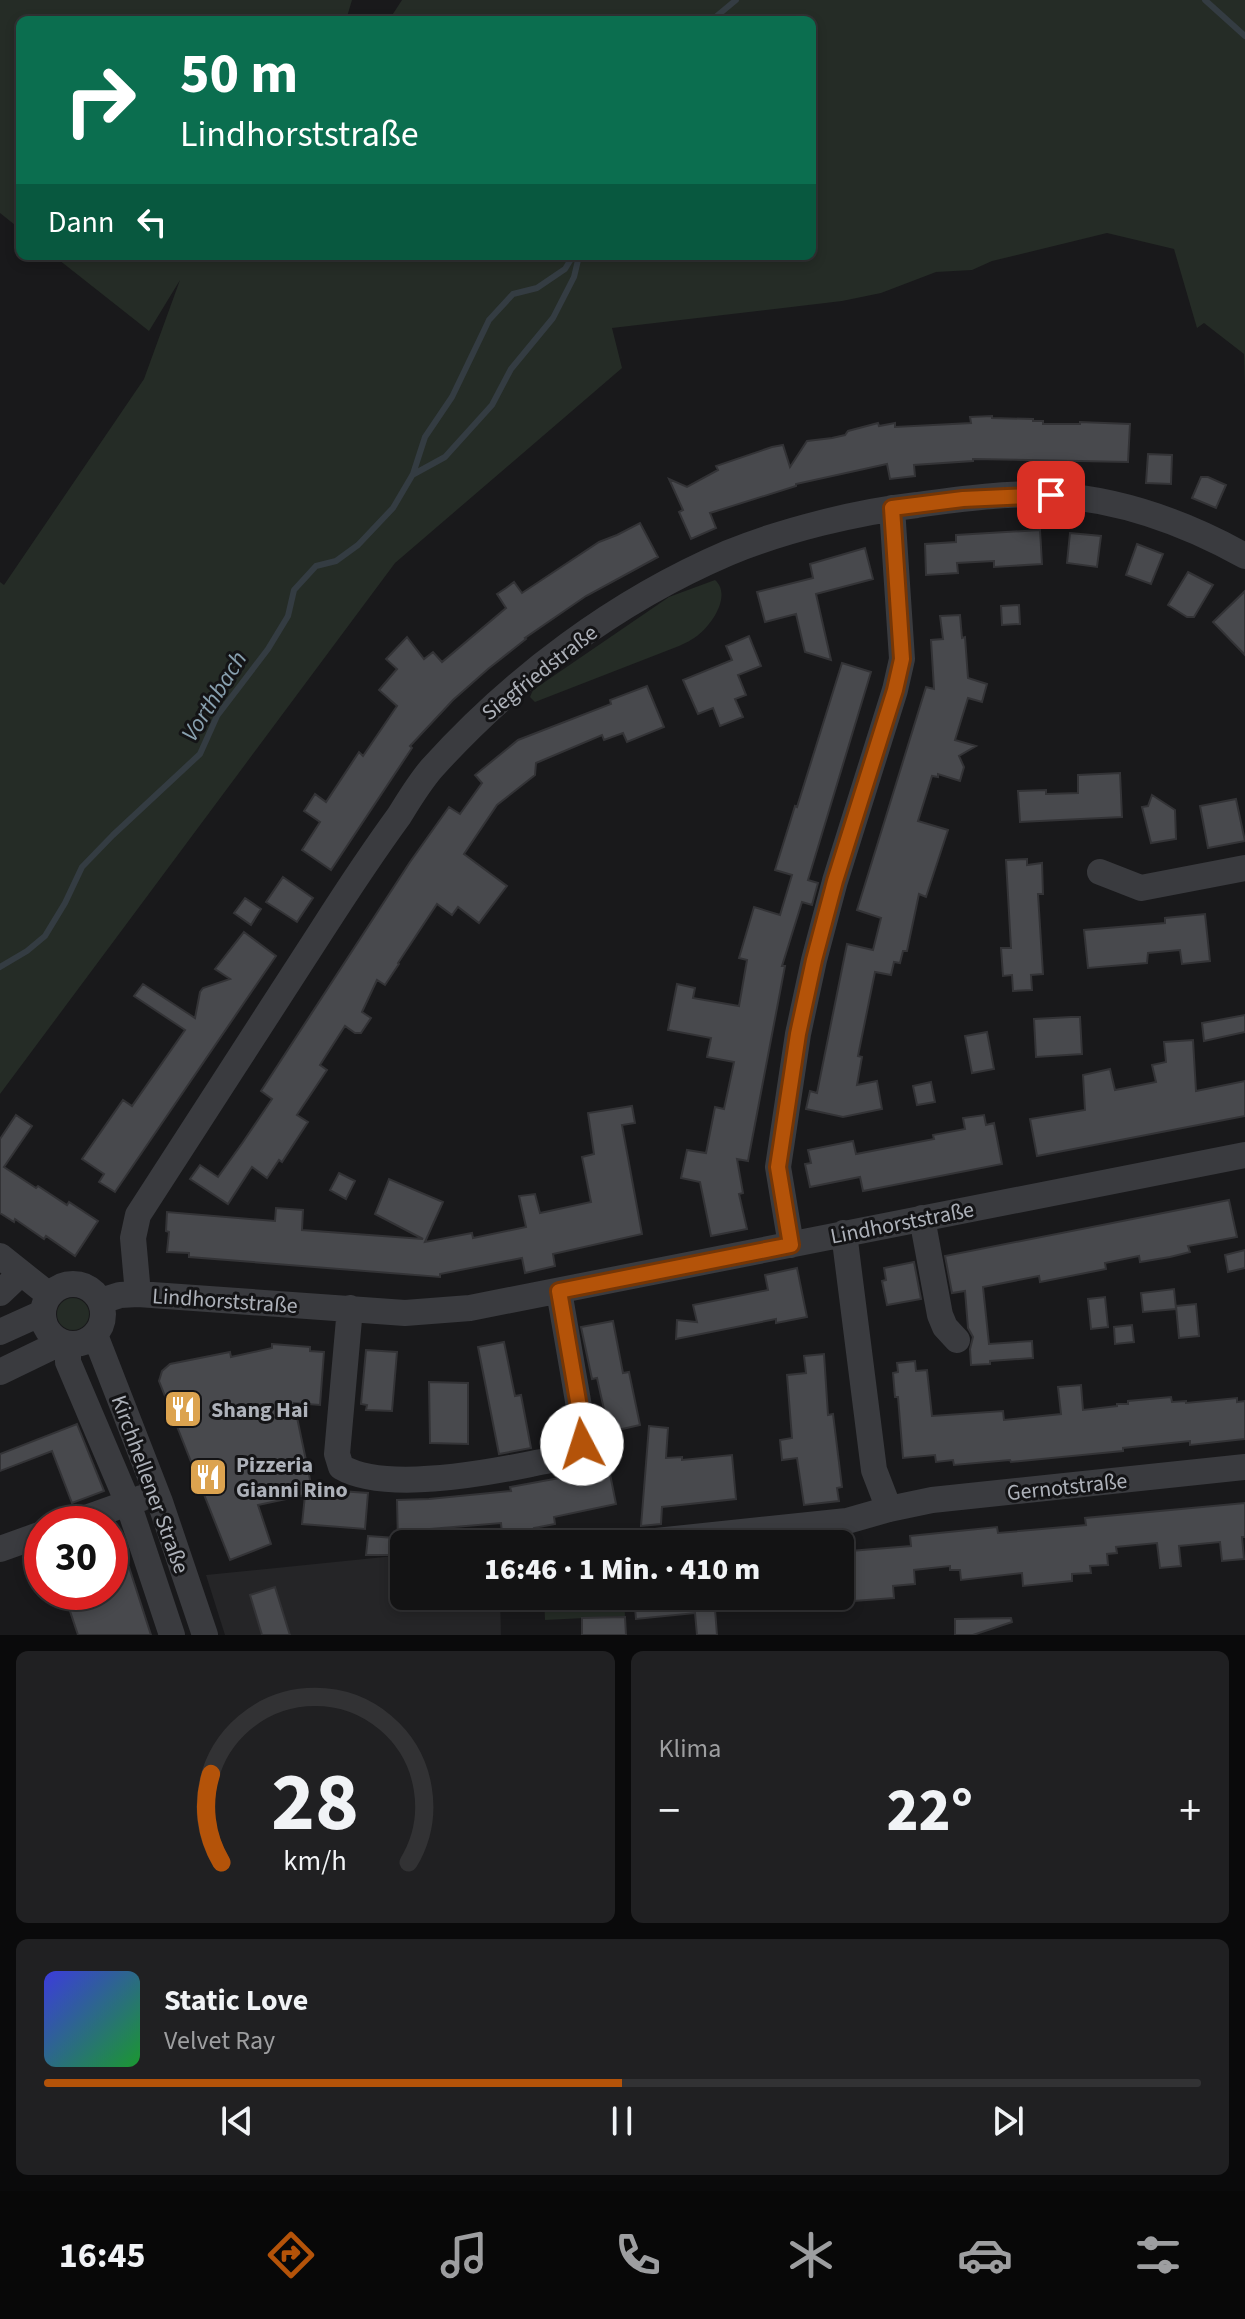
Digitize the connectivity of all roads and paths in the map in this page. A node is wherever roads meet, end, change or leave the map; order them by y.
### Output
1 (892, 508) junction
2 (1245, 556) edge
3 (1245, 868) edge
4 (1100, 872) dead end
5 (1245, 1155) edge
6 (922, 1218) junction
7 (844, 1233) junction
8 (791, 1245) junction
9 (0, 1256) edge
10 (21, 1273) junction
11 (559, 1291) junction
12 (0, 1293) edge
13 (138, 1294) junction
14 (101, 1301) junction
15 (46, 1304) junction
16 (350, 1308) junction
17 (0, 1332) edge
18 (95, 1335) junction
19 (957, 1340) dead end
20 (65, 1343) junction
21 (0, 1372) edge
22 (1245, 1467) edge
23 (157, 1492) junction
24 (128, 1503) junction
25 (120, 1506) edge
26 (889, 1509) junction
27 (761, 1530) edge
28 (24, 1540) edge
29 (0, 1549) edge
30 (172, 1635) edge
31 (205, 1635) edge

1 - 2 street, Siegfriedstraße
1 - 8 street
1 - 13 street, Siegfriedstraße
3 - 4 street
5 - 6 street, Lindhorststraße
6 - 7 street, Lindhorststraße
6 - 19 street
7 - 8 street, Lindhorststraße
7 - 26 street
8 - 11 street, Lindhorststraße
9 - 10 street
10 - 12 street
10 - 15 street
11 - 16 street, Lindhorststraße
11 - 16 street
13 - 14 street, Lindhorststraße
13 - 16 street, Lindhorststraße
14 - 15 street
14 - 18 street
15 - 17 street
15 - 20 street
18 - 20 street
18 - 23 street, Kirchhellener Straße
20 - 21 street
20 - 24 street, Kirchhellener Straße
22 - 26 street, Gernotstraße
23 - 24 street
23 - 31 street, Kirchhellener Straße
24 - 25 street
24 - 30 street, Kirchhellener Straße
26 - 27 street, Gernotstraße
28 - 29 street

